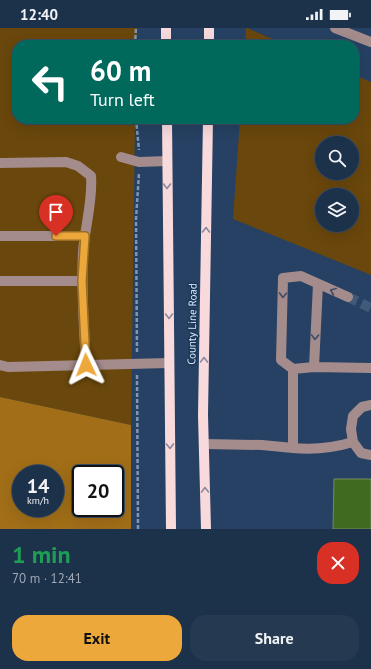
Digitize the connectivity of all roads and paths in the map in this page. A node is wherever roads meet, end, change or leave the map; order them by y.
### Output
1 (136, 28) edge
2 (166, 28) edge
3 (209, 28) edge
4 (335, 28) edge
5 (136, 40) edge
6 (166, 40) edge
7 (209, 40) edge
8 (371, 42) edge
9 (136, 124) edge
10 (167, 124) edge
11 (208, 124) edge
12 (121, 157) dead end
13 (167, 161) junction
14 (139, 162) junction
15 (0, 163) edge
16 (0, 236) edge
17 (85, 236) junction
18 (82, 281) junction
19 (0, 282) edge
20 (318, 284) junction
21 (348, 297) tunnel mouth
22 (169, 363) junction
23 (137, 364) junction
24 (0, 365) edge
25 (86, 365) junction
26 (314, 367) junction
27 (371, 368) edge
28 (292, 369) junction
29 (371, 405) edge
30 (353, 442) junction
31 (204, 444) junction
32 (293, 448) junction
33 (371, 455) edge
34 (138, 529) edge
35 (170, 529) edge
36 (206, 529) edge

1 - 5 path
2 - 6 main road
3 - 7 main road
4 - 8 lane
9 - 14 path
10 - 13 main road, County Line Road
31 -> 11 main road, County Line Road
12 - 14 lane
13 - 14 lane
13 -> 22 main road, County Line Road
14 - 23 path
15 - 17 lane
16 - 17 lane
17 - 18 lane
18 - 19 lane
18 - 25 lane
21 -> 20 lane
20 -> 26 lane
20 -> 28 lane
22 - 23 lane
22 -> 35 main road, County Line Road
23 - 25 lane
23 - 34 path
24 - 25 lane
26 - 27 lane
26 - 28 lane
28 - 32 lane
29 - 30 lane
30 - 32 lane
30 - 33 lane
31 - 32 lane
36 -> 31 main road, County Line Road

